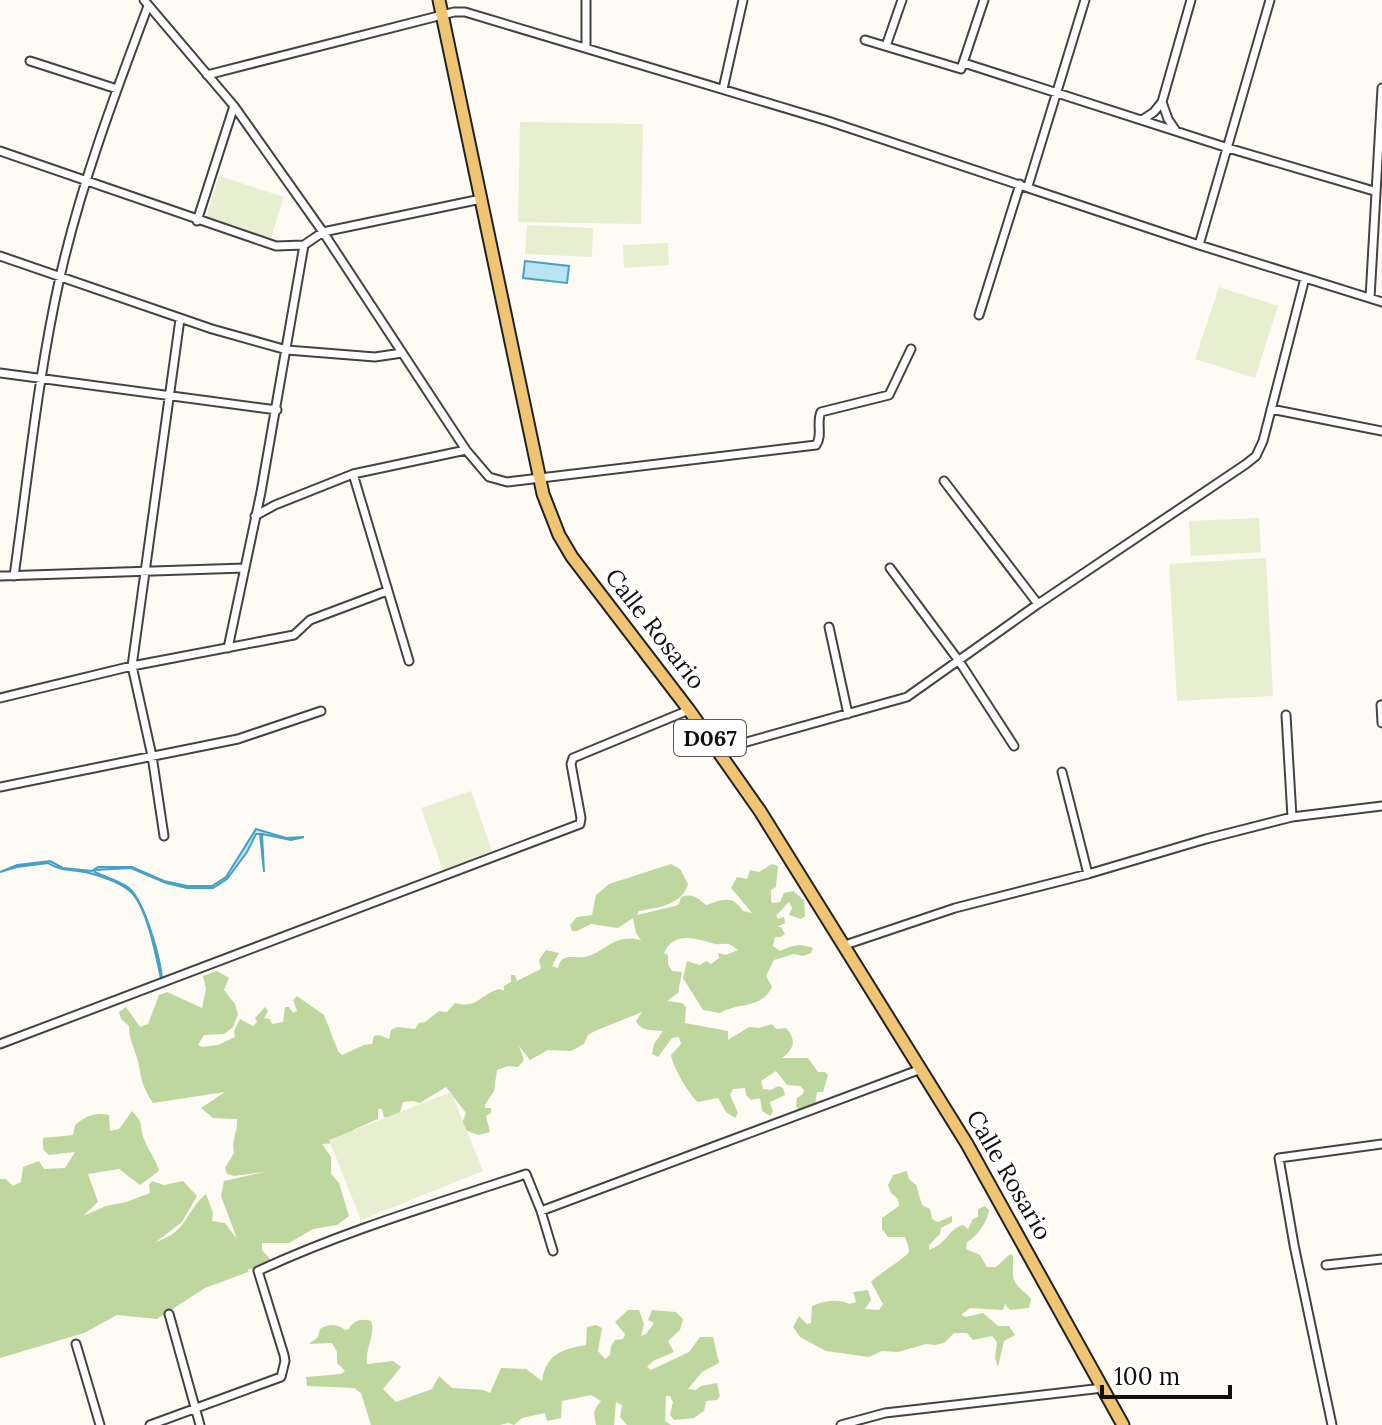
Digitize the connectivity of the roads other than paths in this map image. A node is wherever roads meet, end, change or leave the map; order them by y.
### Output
1 (439, 0) edge
2 (586, 0) edge
3 (743, 0) edge
4 (902, 0) edge
5 (984, 0) edge
6 (1085, 0) edge
7 (1191, 0) edge
8 (1270, 0) edge
9 (146, 3) edge
10 (442, 15) junction
11 (865, 40) dead end
12 (886, 46) junction
13 (586, 47) junction
14 (30, 61) dead end
15 (964, 63) junction
16 (207, 75) junction
17 (1382, 88) edge
18 (117, 89) junction
19 (723, 89) junction
20 (1055, 92) junction
21 (1162, 102) junction
22 (234, 106) junction
23 (1142, 120) junction
24 (1176, 131) junction
25 (1228, 148) junction
26 (0, 151) edge
27 (87, 180) junction
28 (1024, 185) junction
29 (1374, 191) junction
30 (481, 199) junction
31 (197, 221) junction
32 (323, 232) junction
33 (304, 245) junction
34 (1199, 245) junction
35 (0, 256) edge
36 (60, 277) junction
37 (1305, 278) junction
38 (1370, 298) junction
39 (1382, 302) edge
40 (979, 315) dead end
41 (180, 319) junction
42 (911, 349) dead end
43 (287, 350) junction
44 (402, 353) junction
45 (0, 373) edge
46 (42, 379) junction
47 (169, 397) junction
48 (1271, 409) junction
49 (277, 410) junction
50 (1382, 431) edge
51 (466, 450) junction
52 (353, 474) junction
53 (540, 478) junction
54 (944, 481) dead end
55 (261, 495) junction
56 (275, 505) junction
57 (255, 516) junction
58 (245, 568) junction
59 (890, 568) dead end
60 (145, 571) junction
61 (0, 576) edge
62 (14, 576) junction
63 (387, 591) junction
64 (1038, 604) junction
65 (829, 627) dead end
66 (228, 648) junction
67 (409, 661) dead end
68 (959, 661) junction
69 (132, 666) junction
70 (0, 698) edge
71 (1381, 705) edge
72 (689, 710) junction
73 (321, 711) dead end
74 (848, 714) junction
75 (1286, 715) dead end
76 (1382, 723) edge
77 (1014, 746) dead end
78 (718, 750) junction
79 (152, 756) junction
80 (1062, 772) dead end
81 (0, 787) edge
82 (1382, 806) edge
83 (1292, 817) junction
84 (164, 836) dead end
85 (1088, 874) junction
86 (845, 945) junction
87 (0, 1044) edge
88 (922, 1069) junction
89 (1382, 1144) edge
90 (541, 1211) junction
91 (553, 1251) dead end
92 (1382, 1259) edge
93 (1326, 1265) dead end
94 (169, 1314) dead end
95 (76, 1344) dead end
96 (1103, 1388) junction
97 (195, 1409) junction
98 (100, 1425) edge
99 (150, 1425) edge
100 (200, 1425) edge
101 (841, 1425) edge
102 (1123, 1425) edge
103 (1332, 1425) edge

1 - 10 main road, Calle Rosario / D067
2 - 13 street
3 - 19 street
4 - 12 street
5 - 15 street
6 - 20 street
7 - 21 street
8 - 25 street
9 - 16 street
9 - 18 street
10 - 13 street
10 - 16 street
10 - 30 main road, Calle Rosario / D067
11 - 12 street
12 - 15 street
13 - 19 street
14 - 18 street
15 - 20 street
16 - 22 street
17 - 29 street
18 - 27 street
19 - 28 street
20 - 23 street
20 - 28 street
21 - 23 street
21 - 24 street
22 - 31 street
22 - 32 street
23 - 24 street
24 - 25 street
25 - 29 street
25 - 34 street
26 - 27 street
27 - 31 street
27 - 36 street
28 - 34 street
28 - 40 street
29 - 38 street
30 - 32 street
30 - 53 main road, Calle Rosario / D067
31 - 33 street
32 - 33 street
32 - 44 street
33 - 43 street
34 - 37 street
35 - 36 street
36 - 41 street
36 - 46 street
37 - 38 street
37 - 48 street
38 - 39 street
41 - 43 street
41 - 47 street
42 - 53 street
43 - 44 street
43 - 49 street
44 - 51 street
45 - 46 street
46 - 47 street
46 - 62 street
47 - 49 street
47 - 60 street
48 - 50 street
48 - 64 street
49 - 55 street
51 - 52 street
51 - 53 street
52 - 56 street
52 - 63 street
53 - 72 main road, Calle Rosario / D067
54 - 64 street
55 - 56 street
55 - 57 street
56 - 57 street
57 - 58 street
58 - 60 street
58 - 66 street
59 - 68 street
60 - 62 street
60 - 69 street
61 - 62 street
63 - 66 street
63 - 67 street
64 - 68 street
65 - 74 street
66 - 69 street
68 - 74 street
68 - 77 street
69 - 70 street
69 - 79 street
71 - 76 street
72 - 78 main road, Calle Rosario / D067
72 - 87 street
73 - 79 street
74 - 78 street
75 - 83 street
78 - 86 main road, Calle Rosario / D067
79 - 81 street
79 - 84 street
80 - 85 street
82 - 83 street
83 - 85 street
85 - 86 street
86 - 88 main road, Calle Rosario / D067
88 - 90 street
88 - 96 main road, Calle Rosario / D067
89 - 103 street
90 - 91 street
90 - 97 street
92 - 93 street
94 - 97 street
95 - 98 street
96 - 101 street
96 - 102 main road, Calle Rosario / D067
97 - 99 street
97 - 100 street

